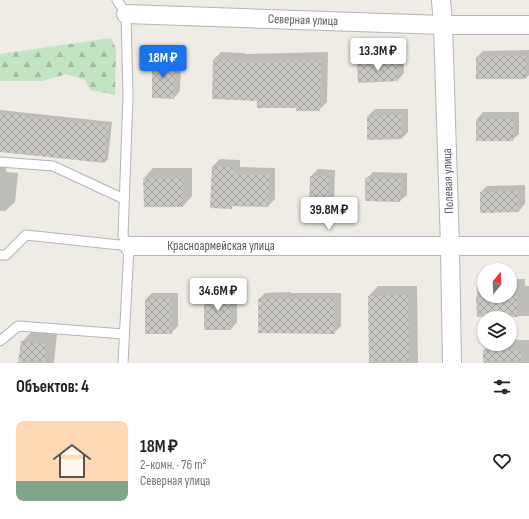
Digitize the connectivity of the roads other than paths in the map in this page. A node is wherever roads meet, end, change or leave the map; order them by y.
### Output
1 (441, 0) edge
2 (121, 7) edge
3 (529, 24) edge
4 (443, 25) junction
5 (0, 162) edge
6 (124, 199) junction
7 (129, 246) junction
8 (529, 246) edge
9 (450, 247) junction
10 (0, 255) edge
11 (124, 334) junction
12 (0, 340) edge
13 (123, 363) edge
14 (452, 363) edge

1 - 4 street, Полевая улица
2 - 4 street, Северная улица
2 - 6 lane
3 - 4 street, Северная улица
4 - 9 street, Полевая улица
5 - 6 lane
6 - 7 lane
7 - 9 street, Красноармейская улица
7 - 10 lane
7 - 11 lane
8 - 9 street, Красноармейская улица
9 - 14 street, Полевая улица
11 - 12 lane
11 - 13 lane

